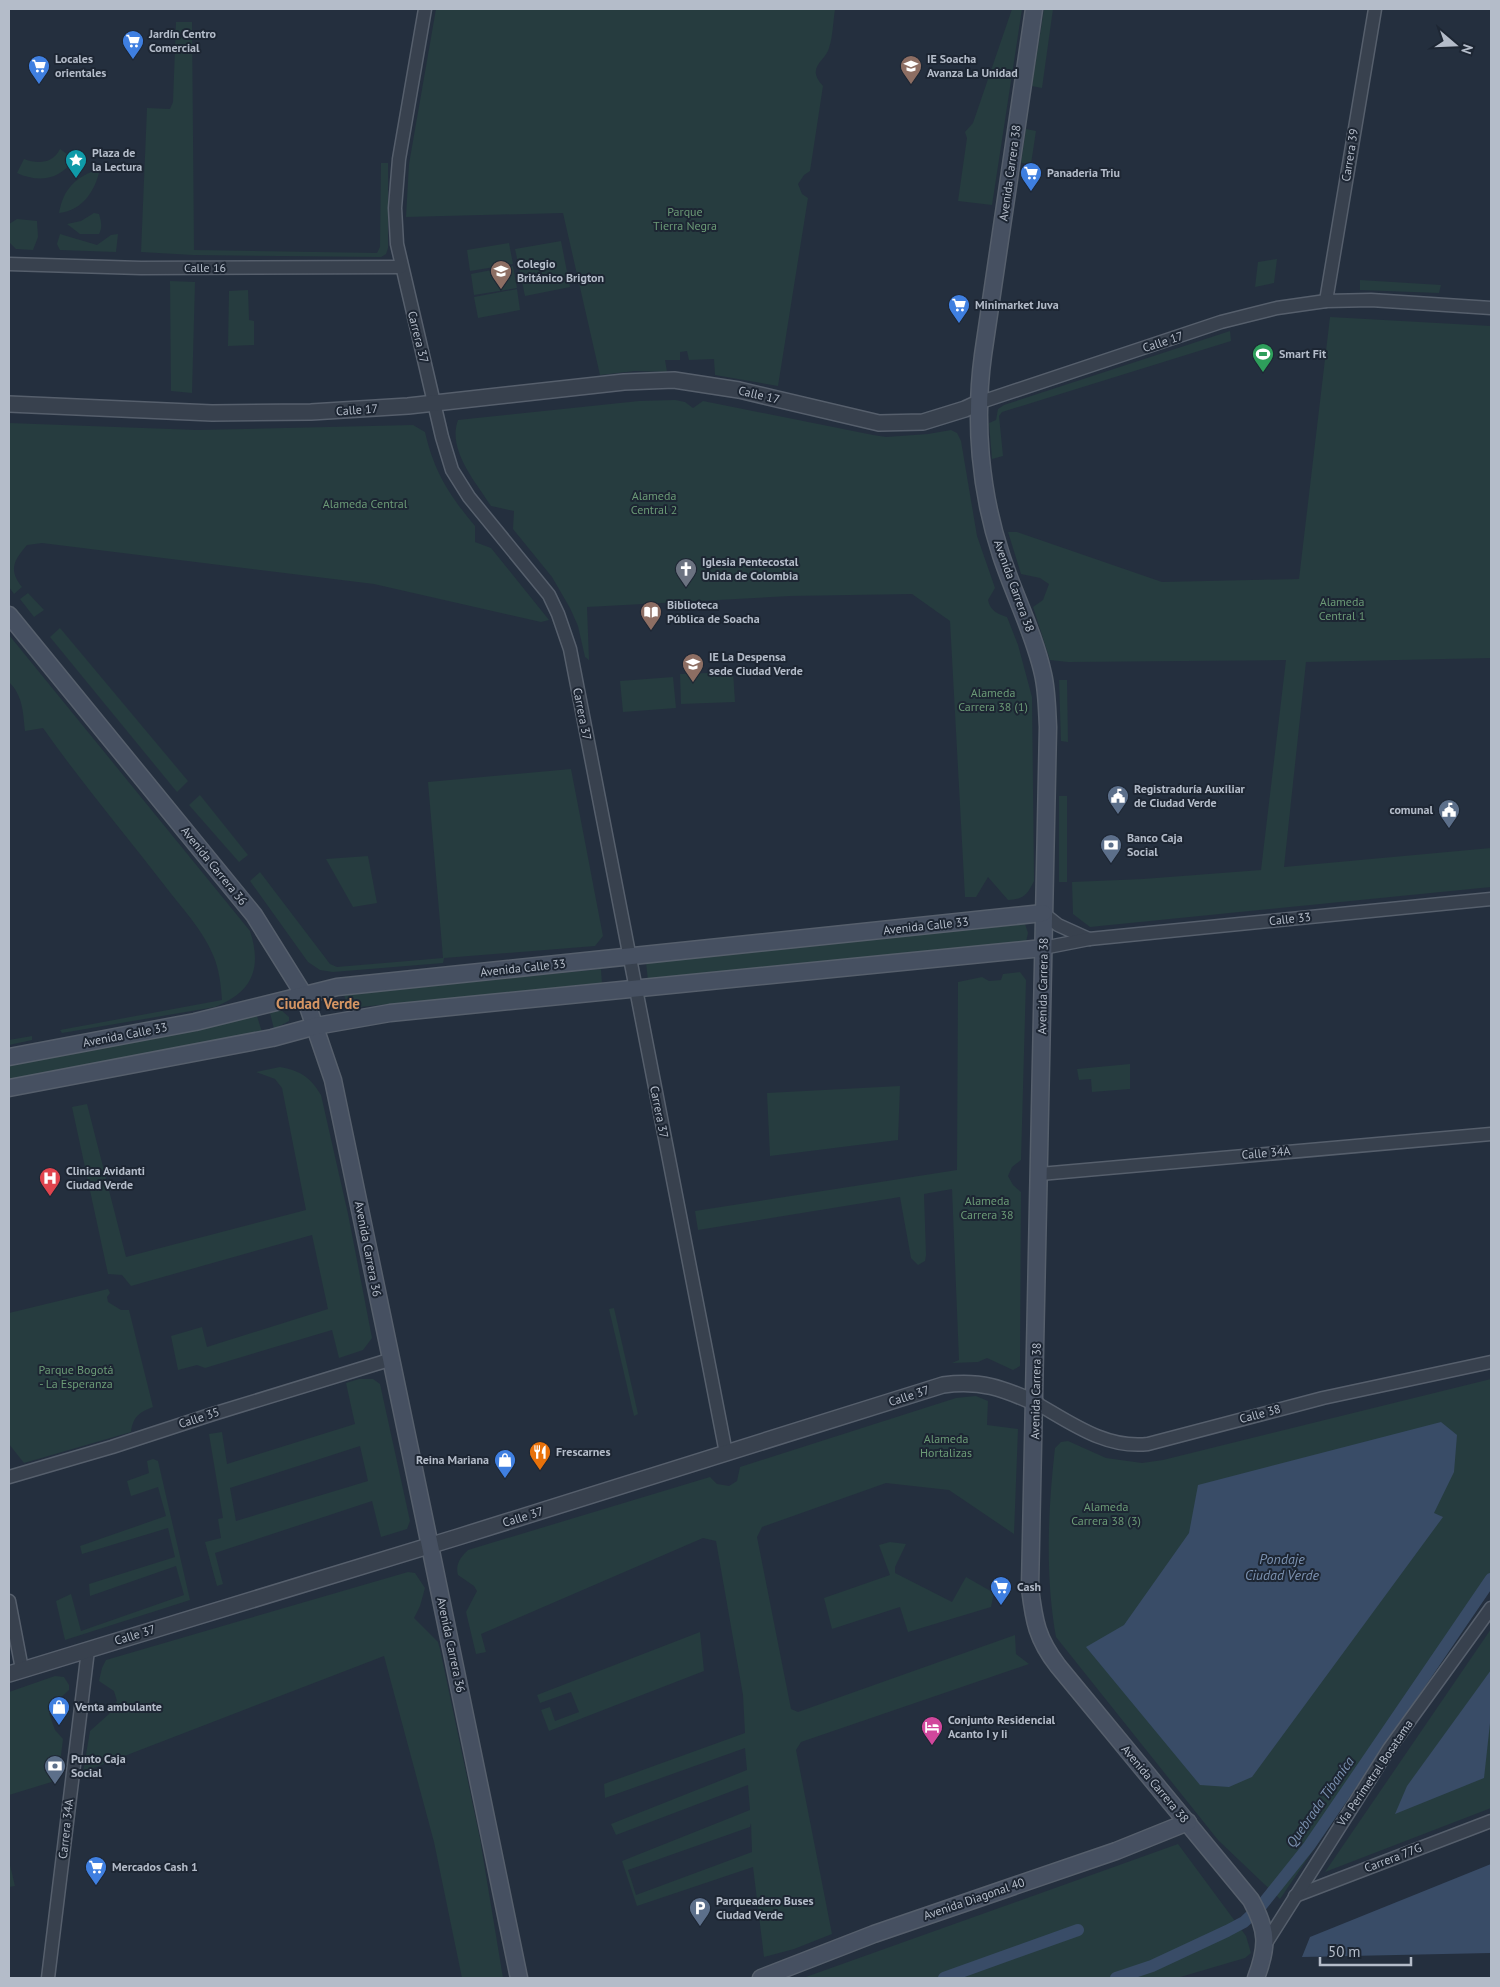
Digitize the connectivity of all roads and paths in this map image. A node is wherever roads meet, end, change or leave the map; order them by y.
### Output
1 (425, 9) edge
2 (1034, 9) edge
3 (1374, 9) edge
4 (9, 264) edge
5 (401, 268) junction
6 (1326, 301) junction
7 (1491, 308) edge
8 (435, 403) junction
9 (978, 403) junction
10 (9, 404) edge
11 (9, 615) edge
12 (1491, 899) edge
13 (1043, 913) junction
14 (1089, 939) junction
15 (1043, 948) junction
16 (628, 958) junction
17 (634, 990) junction
18 (304, 995) junction
19 (316, 1026) junction
20 (9, 1057) edge
21 (9, 1088) edge
22 (1491, 1134) edge
23 (1040, 1174) junction
24 (389, 1360) junction
25 (1491, 1362) edge
26 (1036, 1403) junction
27 (726, 1453) junction
28 (9, 1477) edge
29 (429, 1546) junction
30 (9, 1601) edge
31 (1491, 1608) edge
32 (88, 1650) junction
33 (15, 1672) edge
34 (1491, 1821) edge
35 (1188, 1822) junction
36 (1295, 1896) junction
37 (1266, 1943) junction
38 (48, 1978) edge
39 (518, 1978) edge
40 (761, 1978) edge
41 (1256, 1978) edge

1 - 5 street, Carrera 37
2 - 9 main road, Avenida Carrera 38
3 - 6 street, Carrera 39
4 - 5 street, Calle 16
5 - 8 street, Carrera 37
6 - 7 street, Calle 17
6 - 9 street, Calle 17
8 - 9 street, Calle 17
8 - 10 street, Calle 17
8 - 16 street, Carrera 37
9 - 13 main road, Avenida Carrera 38
11 - 18 main road, Avenida Carrera 36
12 - 14 street, Calle 33
13 - 14 street, Calle 33
13 - 15 main road, Avenida Carrera 38
13 - 16 main road, Avenida Calle 33
14 - 15 street, Calle 33
15 - 17 main road
15 - 23 main road, Avenida Carrera 38
16 - 17 street, Carrera 37
16 - 18 main road, Avenida Calle 33
17 - 19 main road
17 - 27 street, Carrera 37
18 - 19 main road, Avenida Carrera 36
18 - 20 main road, Avenida Calle 33
19 - 21 main road
19 - 24 main road, Avenida Carrera 36
22 - 23 street, Calle 34A
23 - 26 main road, Avenida Carrera 38
24 - 28 street, Calle 35
24 - 29 main road, Avenida Carrera 36
25 - 26 street, Calle 38
26 - 27 street, Calle 37
26 - 35 main road, Avenida Carrera 38
27 - 29 street, Calle 37
29 - 32 street, Calle 37
29 - 39 main road, Avenida Carrera 36
30 - 33 street
31 - 36 street, Vía Perimetral Bosatama
32 - 33 street, Calle 37
32 - 38 street, Carrera 34A
34 - 36 street, Carrera 77G
35 - 37 main road, Avenida Carrera 38
35 - 40 main road, Avenida Diagonal 40
36 - 37 street, Vía Perimetral Bosatama
37 - 41 main road

